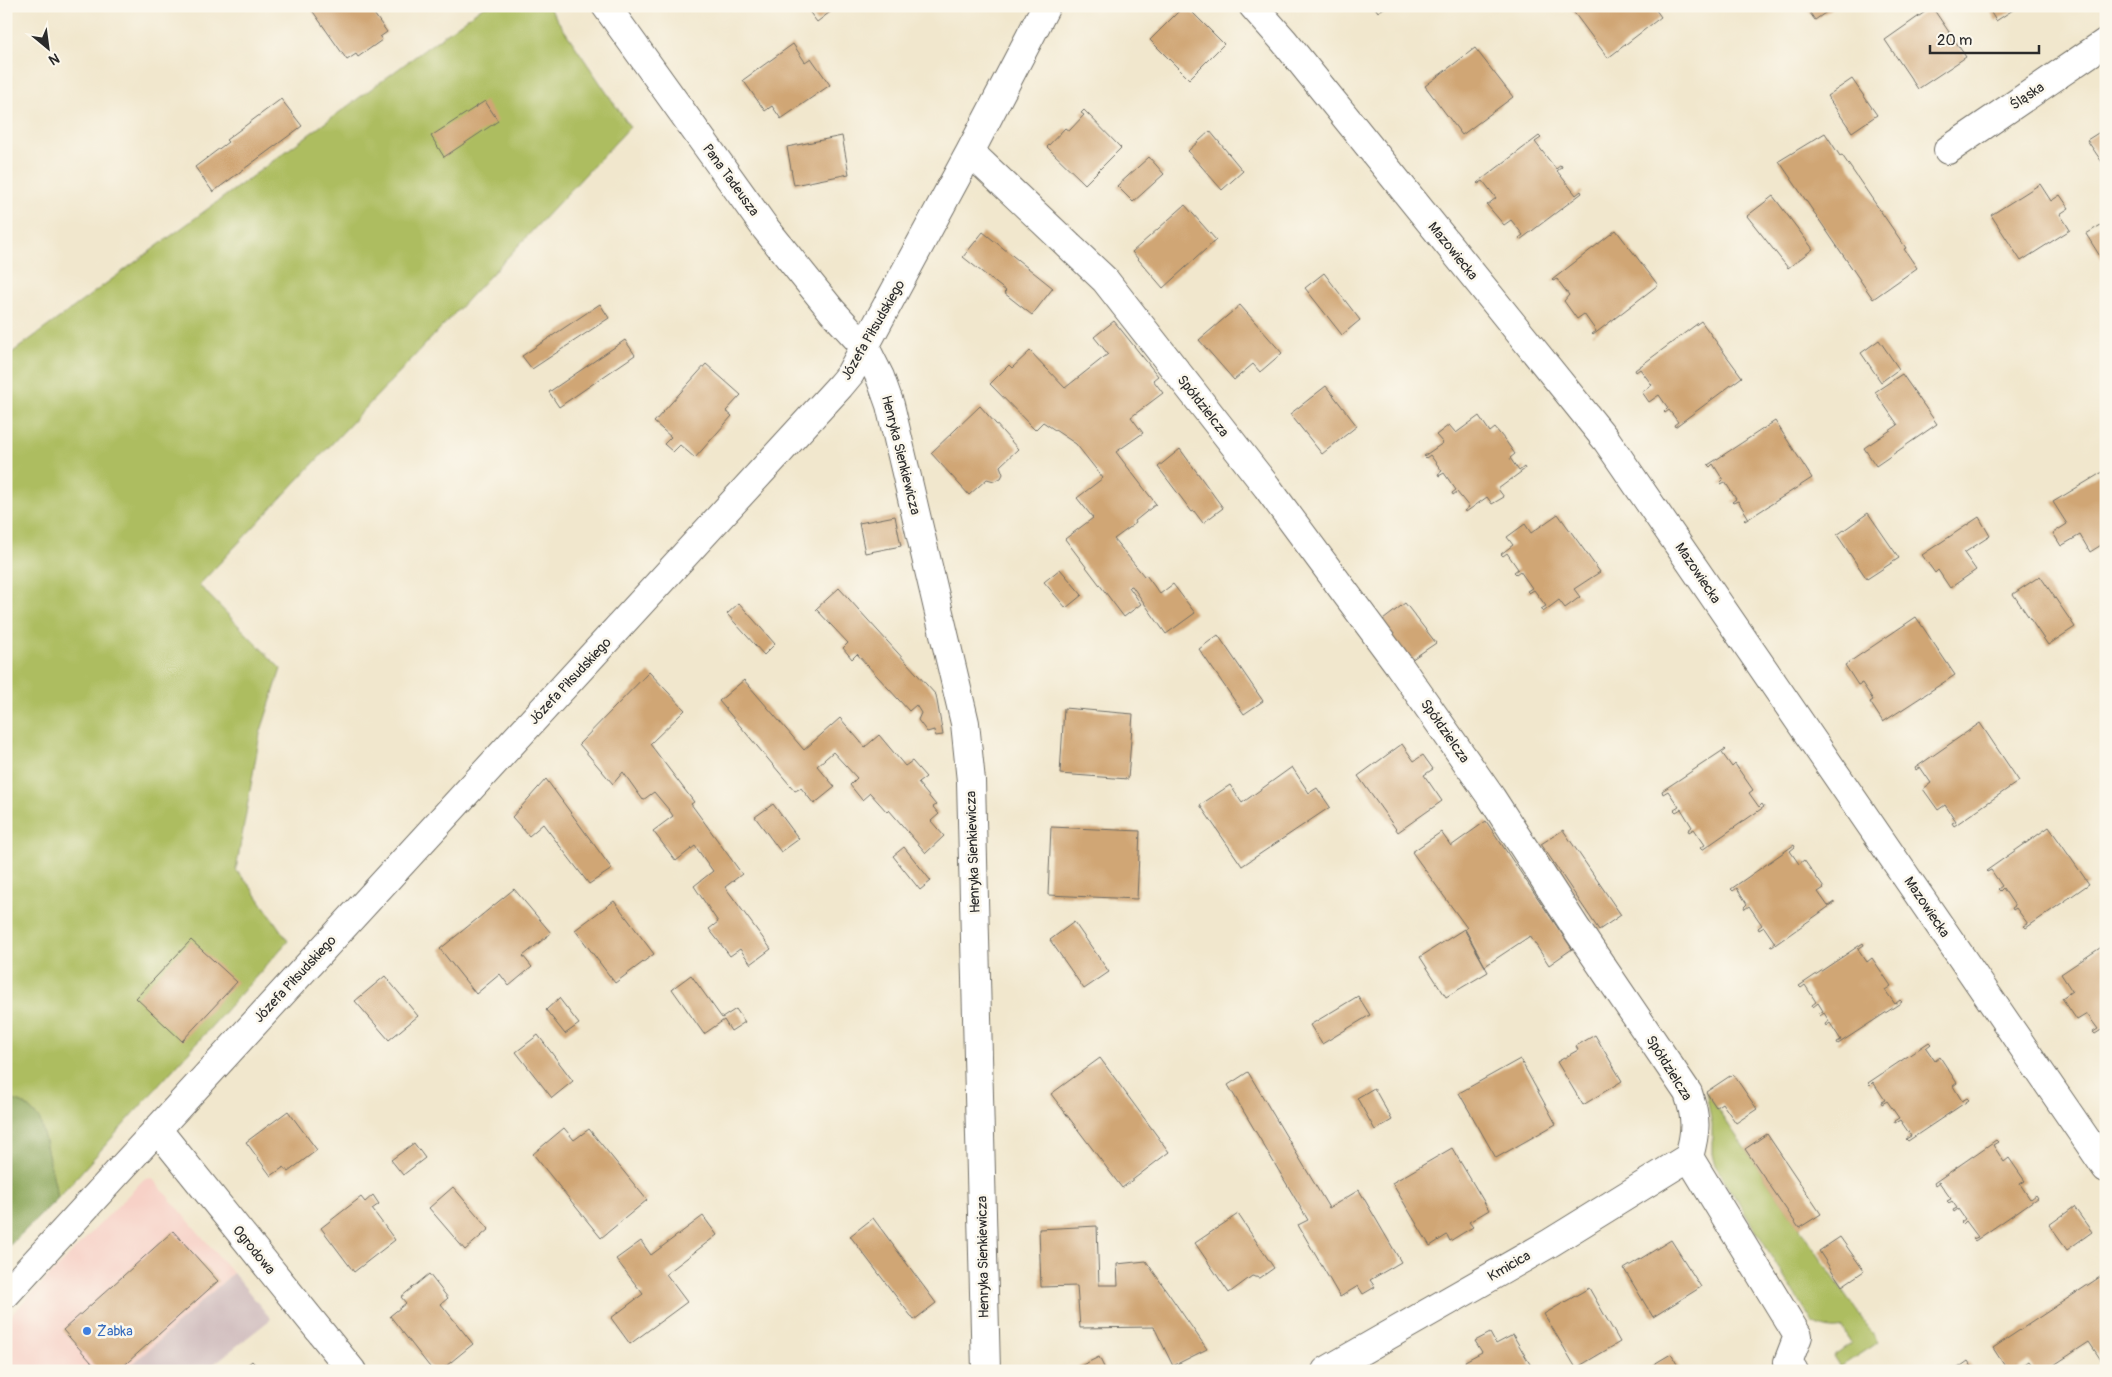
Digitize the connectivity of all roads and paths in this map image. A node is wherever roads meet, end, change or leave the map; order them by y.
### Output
1 (606, 6) edge
2 (1046, 6) edge
3 (1253, 6) edge
4 (2106, 42) edge
5 (1948, 150) dead end
6 (970, 152) junction
7 (865, 348) junction
8 (157, 1129) junction
9 (1689, 1157) junction
10 (2106, 1168) edge
11 (6, 1294) edge
12 (352, 1371) edge
13 (986, 1371) edge
14 (1326, 1371) edge
15 (1794, 1371) edge

1 - 7 street, Pana Tadeusza
2 - 6 street, Józefa Piłsudskiego
3 - 10 street, Mazowiecka
4 - 5 street, Śląska
6 - 7 street, Józefa Piłsudskiego
6 - 9 street, Spółdzielcza
7 - 8 street, Józefa Piłsudskiego
7 - 13 street, Henryka Sienkiewicza
8 - 11 street, Józefa Piłsudskiego
8 - 12 street, Ogrodowa
9 - 14 street, Kmicica
9 - 15 street

